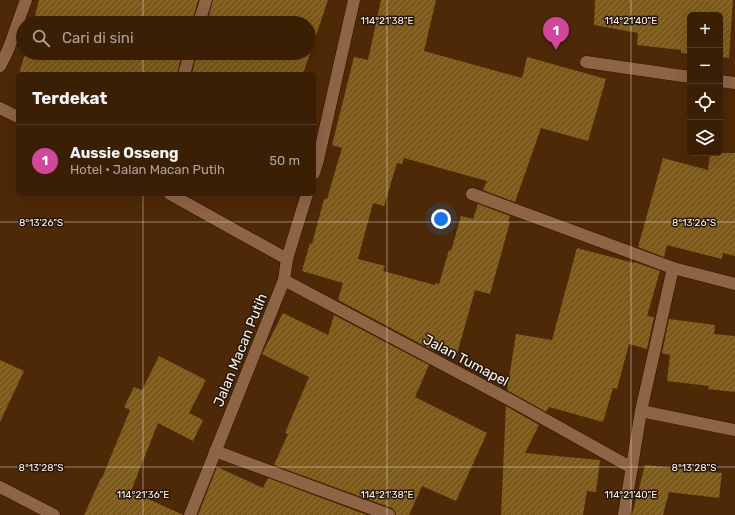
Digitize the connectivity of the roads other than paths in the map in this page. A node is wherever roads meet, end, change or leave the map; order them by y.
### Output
1 (26, 0) edge
2 (206, 0) edge
3 (354, 0) edge
4 (18, 16) edge
5 (201, 16) edge
6 (16, 20) edge
7 (6, 40) edge
8 (188, 60) edge
9 (586, 62) dead end
10 (0, 66) edge
11 (185, 72) edge
12 (687, 77) edge
13 (723, 81) edge
14 (735, 83) edge
15 (0, 108) edge
16 (16, 116) edge
17 (316, 166) edge
18 (472, 194) dead end
19 (174, 196) edge
20 (306, 196) edge
21 (287, 259) junction
22 (673, 268) junction
23 (284, 280) junction
24 (735, 284) edge
25 (641, 411) junction
26 (735, 430) edge
27 (215, 451) junction
28 (632, 468) junction
29 (0, 487) edge
30 (54, 515) edge
31 (190, 515) edge
32 (390, 515) edge
33 (624, 515) edge

1 - 4 street
2 - 5 street
3 - 17 street
6 - 7 street
7 - 10 street
8 - 11 street
9 - 12 street
13 - 14 street
15 - 16 street
18 - 22 street
19 - 21 street
20 - 21 street, Jalan Macan Putih
21 - 23 street, Jalan Macan Putih
22 - 24 street
22 - 25 street
23 - 27 street, Jalan Macan Putih
23 - 28 street, Jalan Tumapel
25 - 26 street
25 - 28 street
27 - 31 street, Jalan Macan Putih
27 - 32 street
28 - 33 street
29 - 30 street

